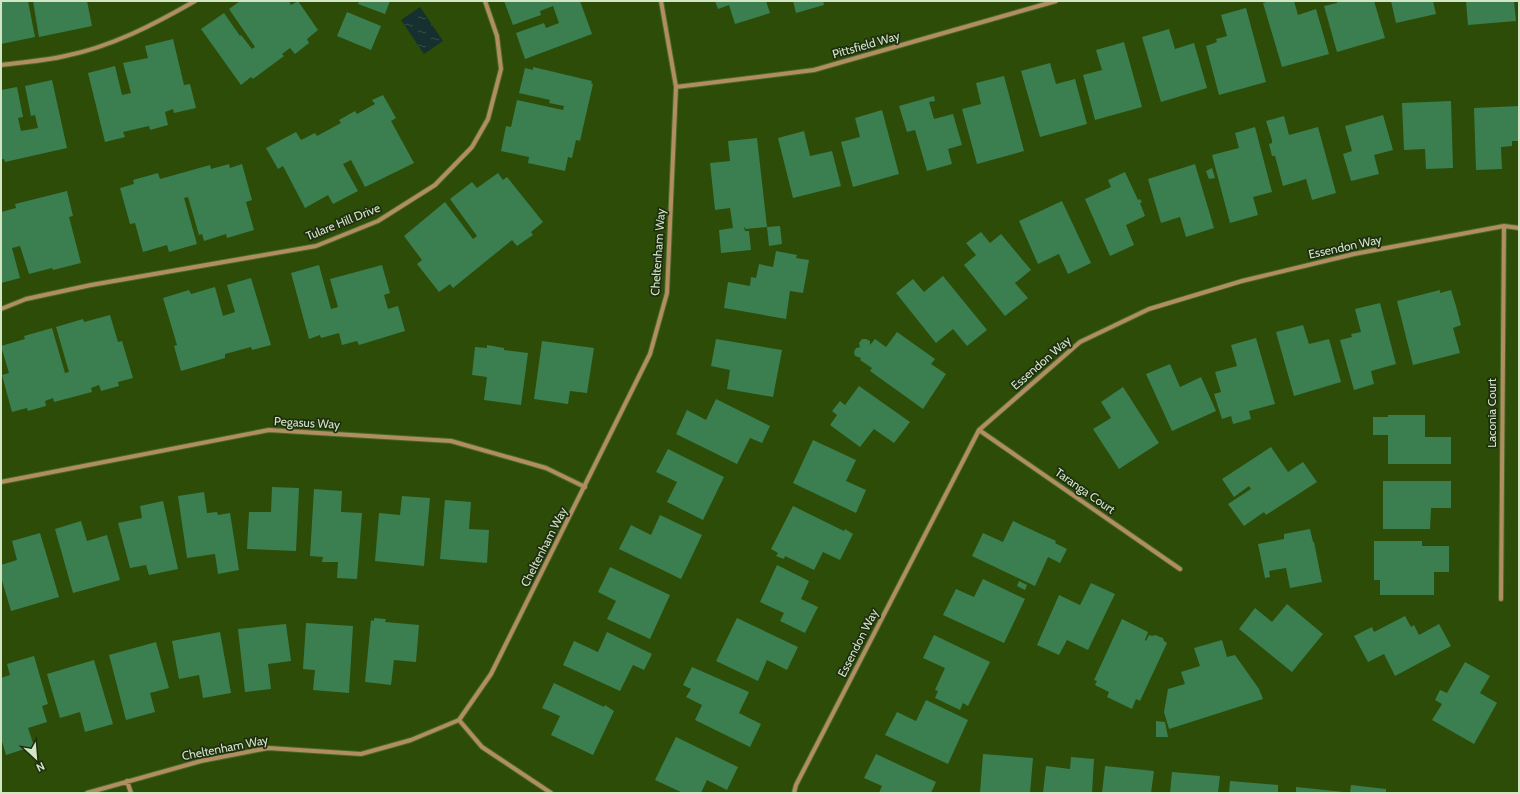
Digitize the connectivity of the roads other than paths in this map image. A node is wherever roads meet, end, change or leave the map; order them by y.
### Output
1 (195, 1) edge
2 (485, 1) edge
3 (661, 1) edge
4 (1056, 1) edge
5 (1, 65) edge
6 (676, 87) junction
7 (1504, 226) junction
8 (1519, 228) edge
9 (1, 309) edge
10 (979, 430) junction
11 (1, 482) edge
12 (585, 488) junction
13 (1180, 569) dead end
14 (1501, 599) dead end
15 (459, 720) junction
16 (127, 781) junction
17 (87, 793) edge
18 (131, 793) edge
19 (551, 793) edge
20 (794, 793) edge

1 - 5 street
2 - 9 street, Tulare Hill Drive
3 - 6 street, Cheltenham Way
4 - 6 street, Pittsfield Way
6 - 12 street, Cheltenham Way
7 - 8 street, Essendon Way
7 - 10 street, Essendon Way
7 - 14 street, Laconia Court
10 - 13 street, Taranga Court
10 - 20 street, Essendon Way
11 - 12 street, Pegasus Way
12 - 15 street, Cheltenham Way
15 - 16 street, Cheltenham Way
15 - 19 street
16 - 17 street, Cheltenham Way
16 - 18 street

